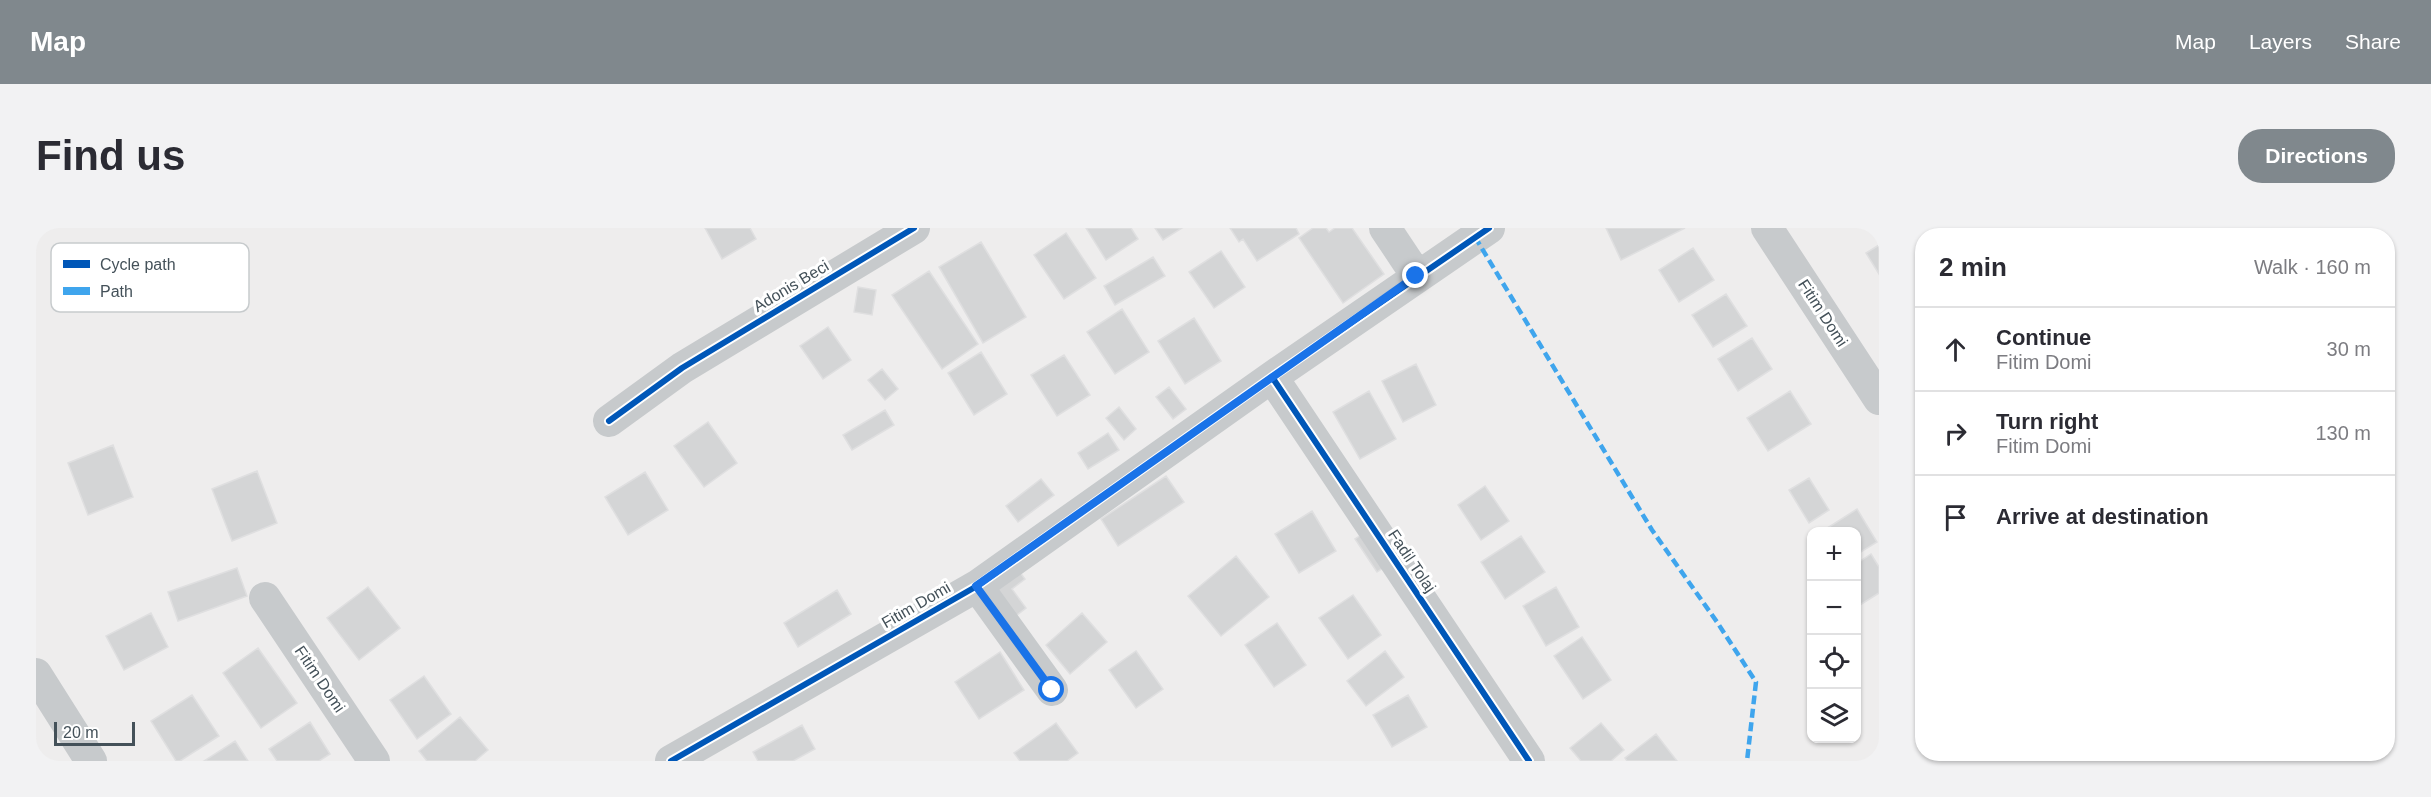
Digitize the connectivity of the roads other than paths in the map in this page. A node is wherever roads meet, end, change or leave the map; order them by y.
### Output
1 (914, 228) edge
2 (1385, 228) edge
3 (1489, 228) edge
4 (1767, 228) edge
5 (1416, 276) junction
6 (1272, 377) junction
7 (1879, 399) edge
8 (609, 421) dead end
9 (976, 586) junction
10 (266, 598) dead end
11 (36, 674) edge
12 (1052, 690) dead end
13 (687, 757) edge
14 (91, 761) edge
15 (374, 761) edge
16 (1529, 761) edge

1 - 8 street, Adonis Beci
2 - 5 street
3 - 5 street, Fitim Domi
4 - 7 street, Fitim Domi
5 - 6 street, Fitim Domi
6 - 9 street, Fitim Domi
6 - 16 street, Fadil Tolaj
9 - 12 street, Fitim Domi
9 - 13 street, Fitim Domi
10 - 15 street, Fitim Domi
11 - 14 street

